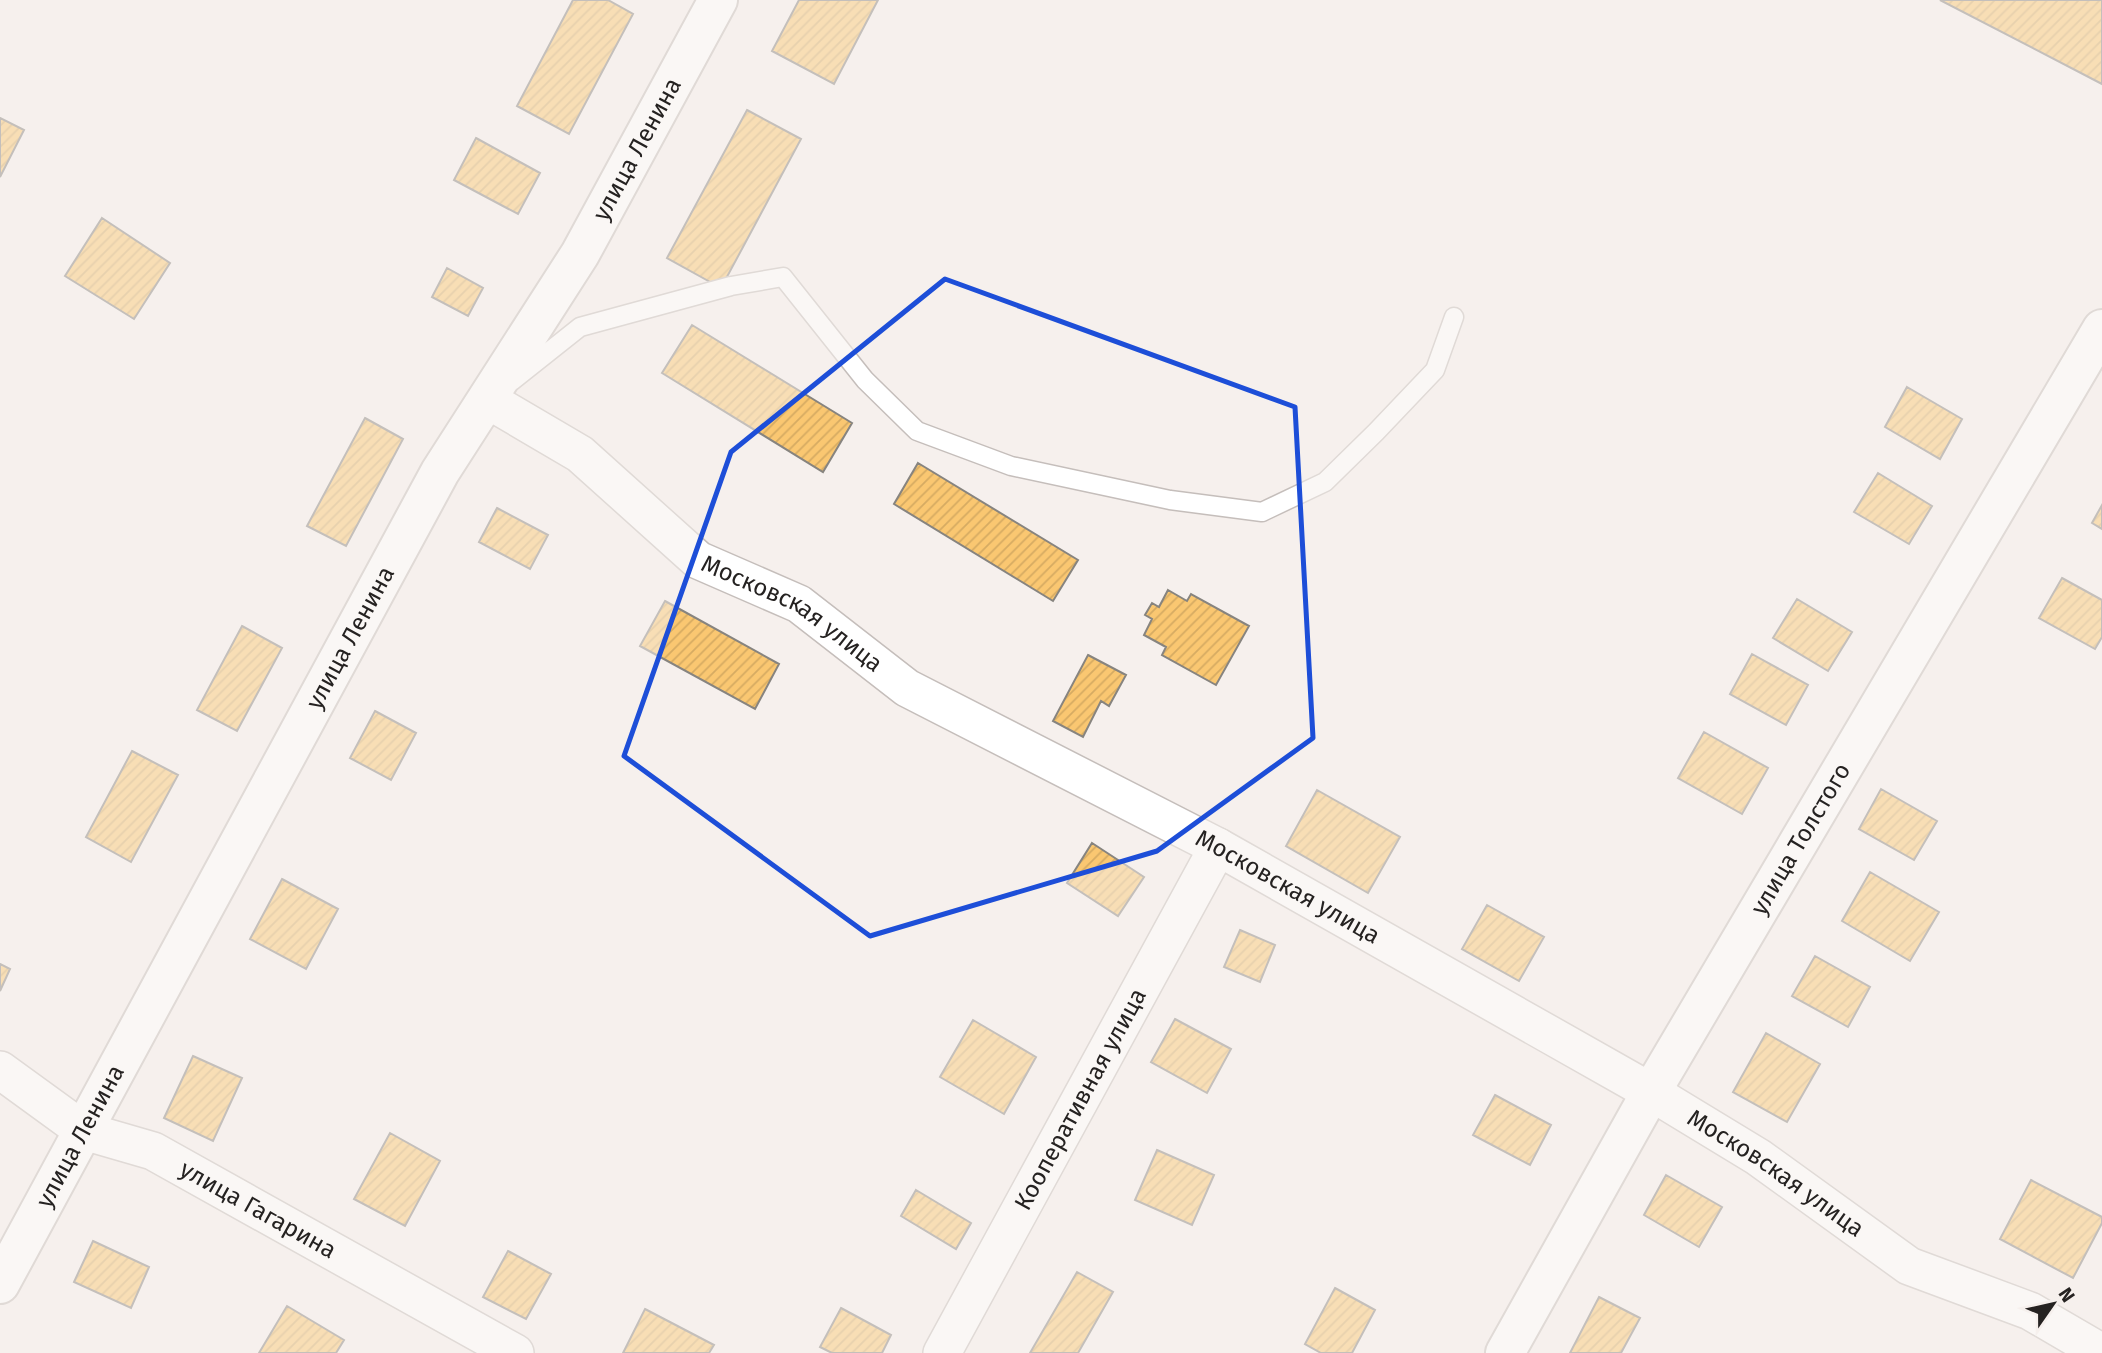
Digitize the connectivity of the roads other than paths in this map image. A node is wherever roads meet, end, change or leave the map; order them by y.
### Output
1 (718, 0) edge
2 (1454, 317) dead end
3 (2102, 329) edge
4 (488, 400) junction
5 (1218, 847) junction
6 (0, 1070) edge
7 (1651, 1092) junction
8 (84, 1131) junction
9 (0, 1284) edge
10 (515, 1353) edge
11 (942, 1353) edge
12 (1505, 1353) edge
13 (2102, 1353) edge

1 - 4 street, улица Ленина
2 - 4 lane
3 - 7 street, улица Толстого
4 - 5 street, Московская улица
4 - 8 street, улица Ленина
5 - 7 street, Московская улица
5 - 11 street, Кооперативная улица
6 - 8 street, улица Гагарина
7 - 12 street, улица Толстого
7 - 13 street, Московская улица
8 - 9 street, улица Ленина
8 - 10 street, улица Гагарина

